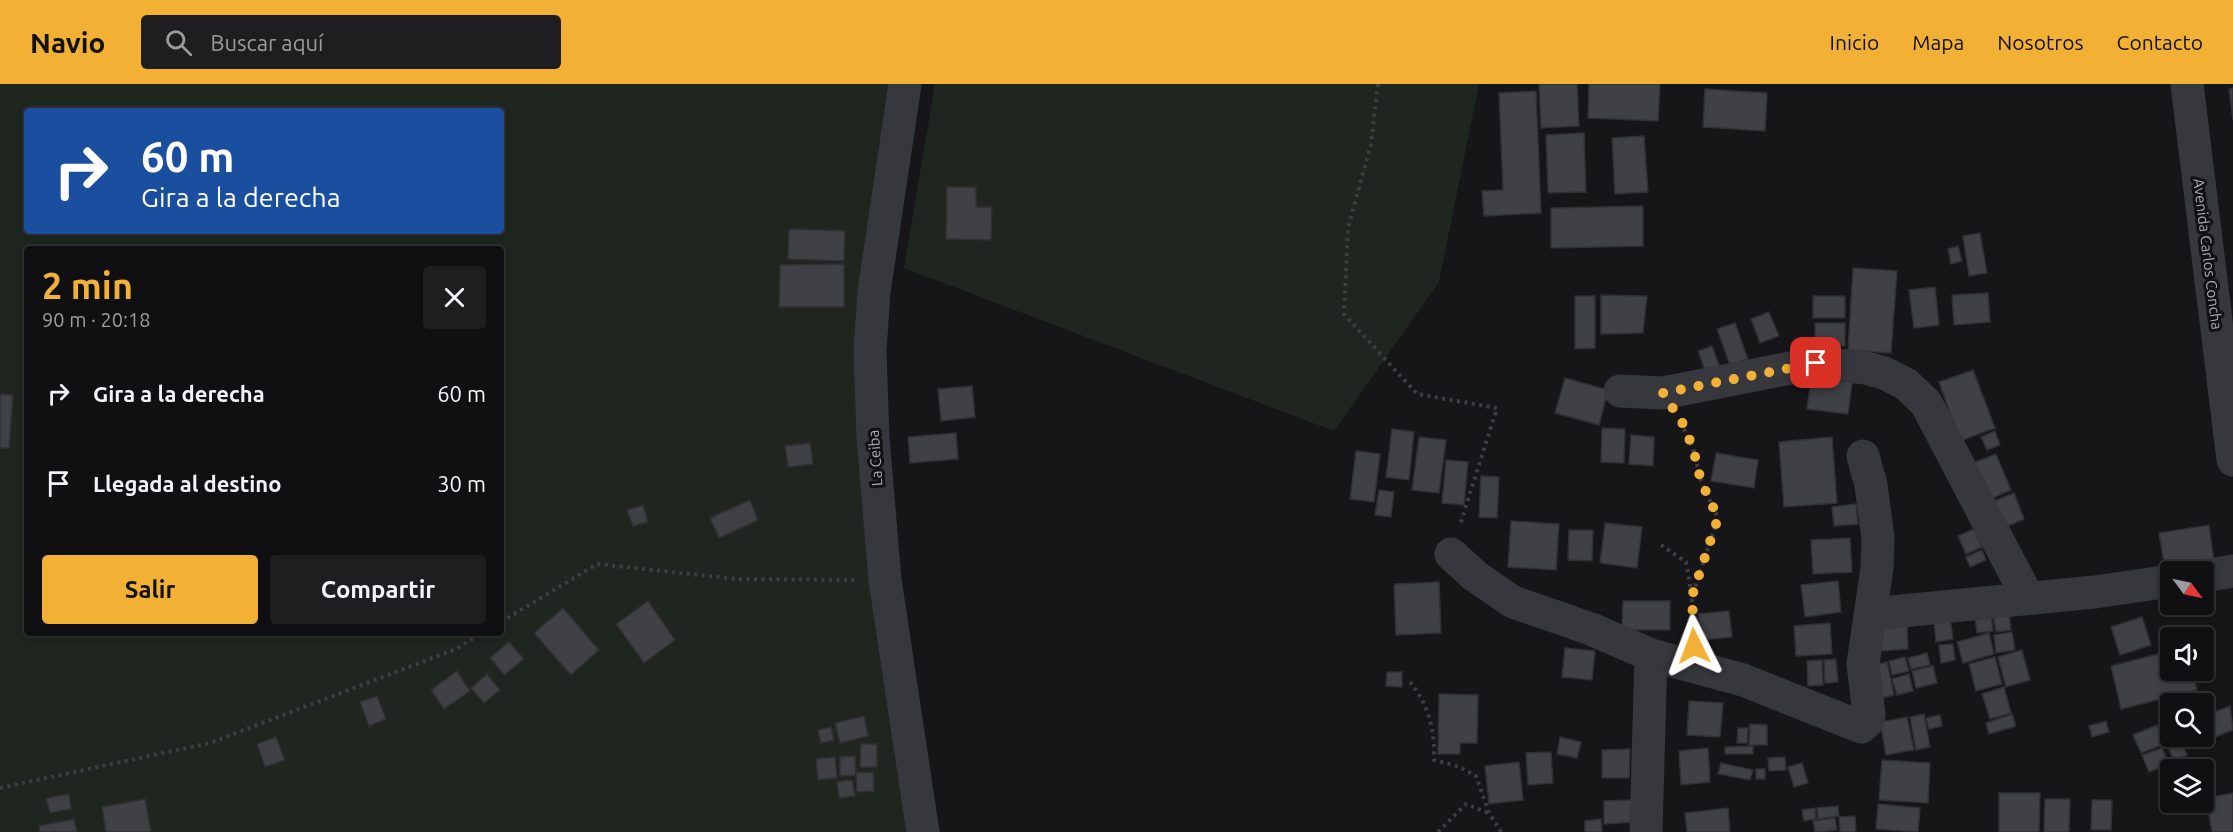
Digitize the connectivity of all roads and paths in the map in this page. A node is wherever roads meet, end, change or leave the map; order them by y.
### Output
1 (905, 84) edge
2 (1378, 84) edge
3 (2187, 84) edge
4 (1620, 391) dead end
5 (1663, 393) junction
6 (1863, 456) dead end
7 (2233, 460) edge
8 (1661, 545) dead end
9 (1450, 554) joint
10 (2233, 572) edge
11 (2214, 575) edge
12 (885, 580) junction
13 (2160, 582) edge
14 (1692, 596) junction
15 (2028, 598) junction
16 (1871, 614) junction
17 (504, 620) edge
18 (477, 636) edge
19 (1651, 655) junction
20 (1695, 667) junction
21 (1410, 682) dead end
22 (0, 788) edge
23 (1489, 813) junction
24 (923, 832) edge
25 (1438, 832) edge
26 (1501, 832) edge
27 (1646, 832) edge

1 - 12 street, La Ceiba
2 - 9 path
3 - 7 street, Avenida Carlos Concha
4 - 5 street
5 - 14 path
5 - 15 street
6 - 16 street
8 - 14 path
9 - 19 street
10 - 11 street
12 - 17 path
12 - 24 street, La Ceiba
13 - 15 street
14 - 20 path
15 - 16 street
16 - 20 street
18 - 22 path
19 - 20 street
19 - 27 street
21 - 23 path
23 - 25 path
23 - 26 path

